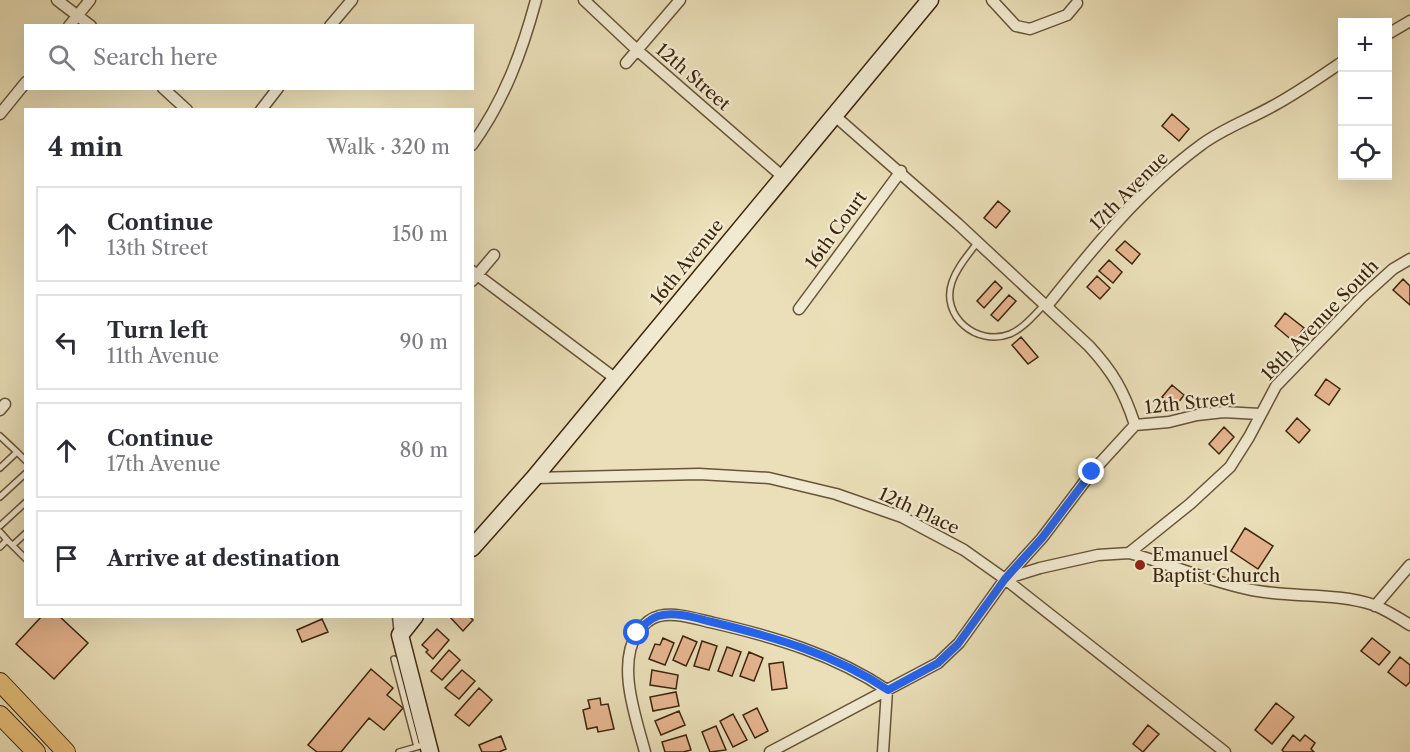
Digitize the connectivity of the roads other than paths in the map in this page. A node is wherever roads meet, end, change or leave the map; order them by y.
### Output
1 (57, 0) edge
2 (90, 0) edge
3 (352, 0) edge
4 (536, 0) edge
5 (584, 0) edge
6 (680, 0) edge
7 (930, 0) edge
8 (992, 0) edge
9 (1077, 3) dead end
10 (78, 15) junction
11 (1410, 21) edge
12 (71, 24) edge
13 (89, 24) edge
14 (332, 24) edge
15 (1392, 32) edge
16 (638, 50) junction
17 (627, 63) dead end
18 (1338, 65) edge
19 (24, 84) edge
20 (165, 90) edge
21 (277, 90) edge
22 (267, 107) edge
23 (185, 108) edge
24 (0, 114) edge
25 (835, 116) junction
26 (474, 142) edge
27 (901, 171) junction
28 (782, 177) junction
29 (978, 242) junction
30 (494, 255) dead end
31 (1410, 259) edge
32 (474, 275) edge
33 (1046, 305) junction
34 (799, 309) dead end
35 (616, 379) junction
36 (1259, 414) junction
37 (1135, 425) junction
38 (0, 436) edge
39 (17, 452) junction
40 (24, 459) edge
41 (0, 468) edge
42 (24, 475) edge
43 (534, 478) junction
44 (0, 497) edge
45 (24, 503) edge
46 (0, 526) edge
47 (0, 532) edge
48 (24, 535) edge
49 (7, 540) junction
50 (13, 545) junction
51 (474, 546) edge
52 (0, 547) edge
53 (1130, 553) junction
54 (24, 557) edge
55 (1410, 566) edge
56 (1005, 579) junction
57 (1375, 606) junction
58 (398, 618) edge
59 (413, 618) edge
60 (1410, 625) edge
61 (400, 635) junction
62 (394, 659) dead end
63 (0, 682) edge
64 (888, 690) junction
65 (0, 716) edge
66 (425, 748) edge
67 (36, 752) edge
68 (66, 752) edge
69 (399, 752) edge
70 (645, 752) edge
71 (770, 752) edge
72 (883, 752) edge
73 (1225, 752) edge

1 - 10 street
2 - 10 street
3 - 14 street
4 - 26 street
5 - 16 street, 12th Street
6 - 16 street
7 - 25 street, 16th Avenue
8 - 9 street
10 - 12 street
10 - 13 street
11 - 15 street
16 - 17 street
16 - 28 street, 12th Street
18 - 33 street, 17th Avenue
19 - 24 street
20 - 23 street
21 - 22 street
25 - 27 street, 12th Street
25 - 28 street, 16th Avenue
27 - 29 street, 12th Street
27 - 34 street, 16th Court
28 - 35 street, 16th Avenue
29 - 33 street, 12th Street
29 - 33 lane
30 - 32 street
31 - 36 street, 18th Avenue South
32 - 35 street
33 - 37 street, 12th Street
35 - 43 street, 16th Avenue
36 - 37 street, 12th Street
36 - 53 street, 18th Avenue South
37 - 56 street
38 - 39 lane
39 - 40 lane
39 - 41 lane
42 - 44 lane
43 - 51 street, 16th Avenue
43 - 56 street, 12th Place
45 - 46 lane
47 - 49 lane
48 - 50 lane
49 - 50 lane
49 - 52 lane
50 - 54 lane
53 - 56 street
53 - 57 street
55 - 57 street
56 - 64 street
56 - 73 street, 12th Place
57 - 60 street
58 - 61 street
59 - 61 street
61 - 66 street
62 - 66 lane
63 - 68 main road
64 - 70 street
64 - 71 street
64 - 72 street
65 - 67 main road
66 - 69 lane

